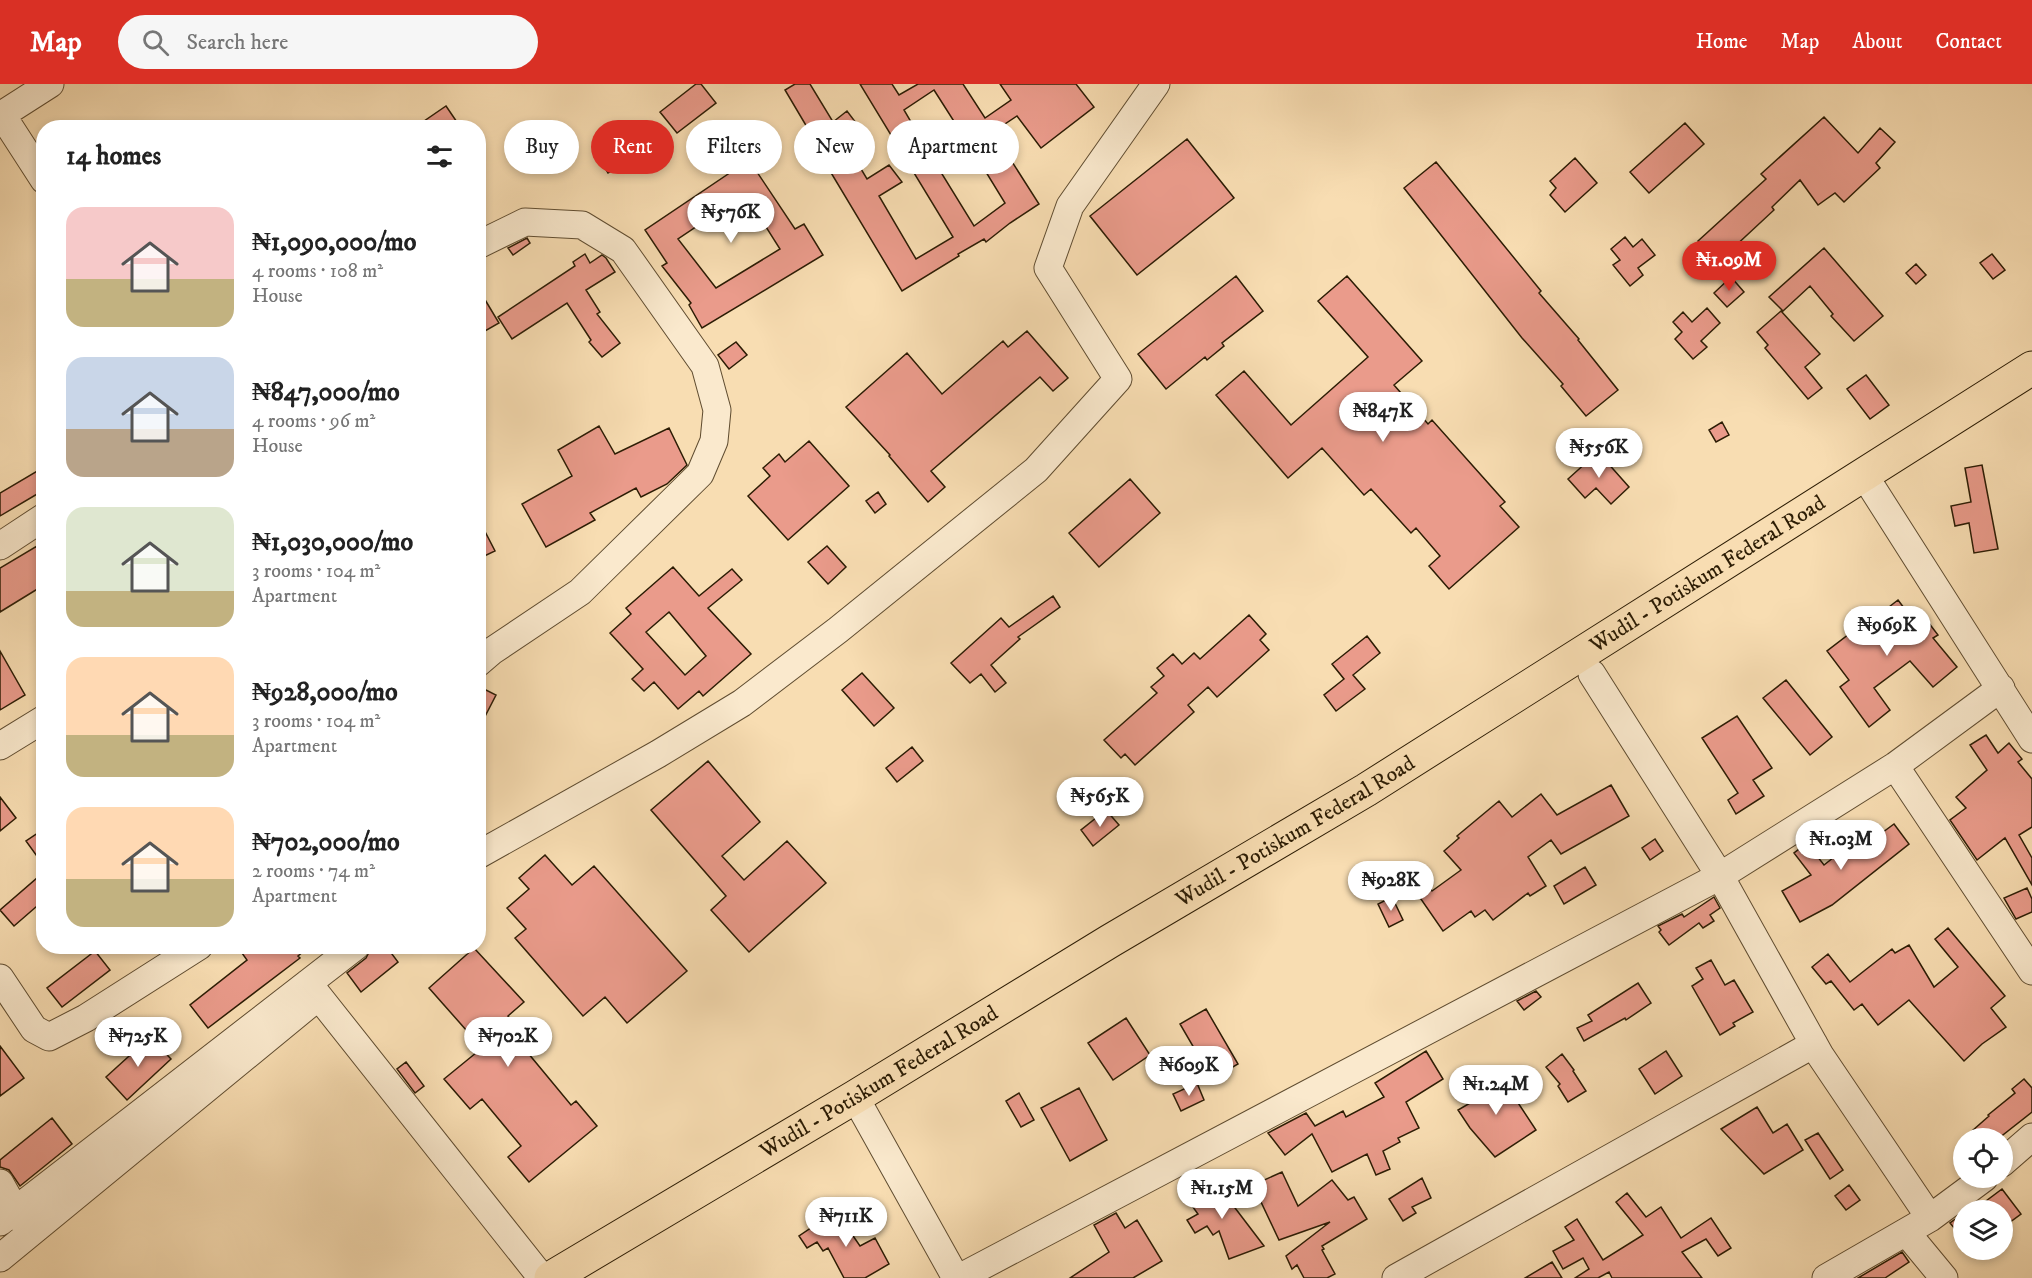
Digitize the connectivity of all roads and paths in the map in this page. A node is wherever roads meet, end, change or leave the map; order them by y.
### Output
1 (50, 84) edge
2 (1156, 84) edge
3 (1, 116) edge
4 (36, 168) edge
5 (486, 241) edge
6 (2032, 368) edge
7 (2032, 392) edge
8 (1870, 483) junction
9 (36, 522) edge
10 (0, 546) edge
11 (486, 656) edge
12 (1571, 678) junction
13 (2001, 688) junction
14 (36, 724) edge
15 (2032, 739) edge
16 (0, 746) edge
17 (1895, 766) junction
18 (486, 851) edge
19 (1720, 876) junction
20 (186, 954) edge
21 (348, 954) edge
22 (2032, 970) edge
23 (0, 978) edge
24 (307, 995) junction
25 (1814, 1044) junction
26 (860, 1106) junction
27 (0, 1183) edge
28 (1970, 1188) edge
29 (8, 1216) edge
30 (1930, 1218) junction
31 (32, 1232) junction
32 (1906, 1233) junction
33 (0, 1258) edge
34 (521, 1278) edge
35 (542, 1278) edge
36 (551, 1278) edge
37 (591, 1278) edge
38 (958, 1278) edge
39 (1396, 1278) edge
40 (1826, 1278) edge
41 (1944, 1278) edge

1 - 3 street
2 - 18 street
3 - 4 street
5 - 11 street
6 - 8 main road, Wudil - Potiskum Federal Road
7 - 8 main road, Wudil - Potiskum Federal Road
8 - 12 main road, Wudil - Potiskum Federal Road
8 - 13 street
9 - 10 street
12 - 19 street
12 - 26 main road, Wudil - Potiskum Federal Road
13 - 15 street
13 - 17 street
14 - 16 street
17 - 19 street
17 - 22 street
19 - 25 street
19 - 38 street
20 - 23 street
21 - 24 street
24 - 29 street
24 - 31 street
24 - 34 street
24 - 35 street
25 - 30 street
25 - 39 street
26 - 36 main road, Wudil - Potiskum Federal Road
26 - 37 main road, Wudil - Potiskum Federal Road
26 - 38 street
27 - 29 street
28 - 30 street
29 - 31 street
30 - 32 street
31 - 33 street
32 - 40 street
32 - 41 street

